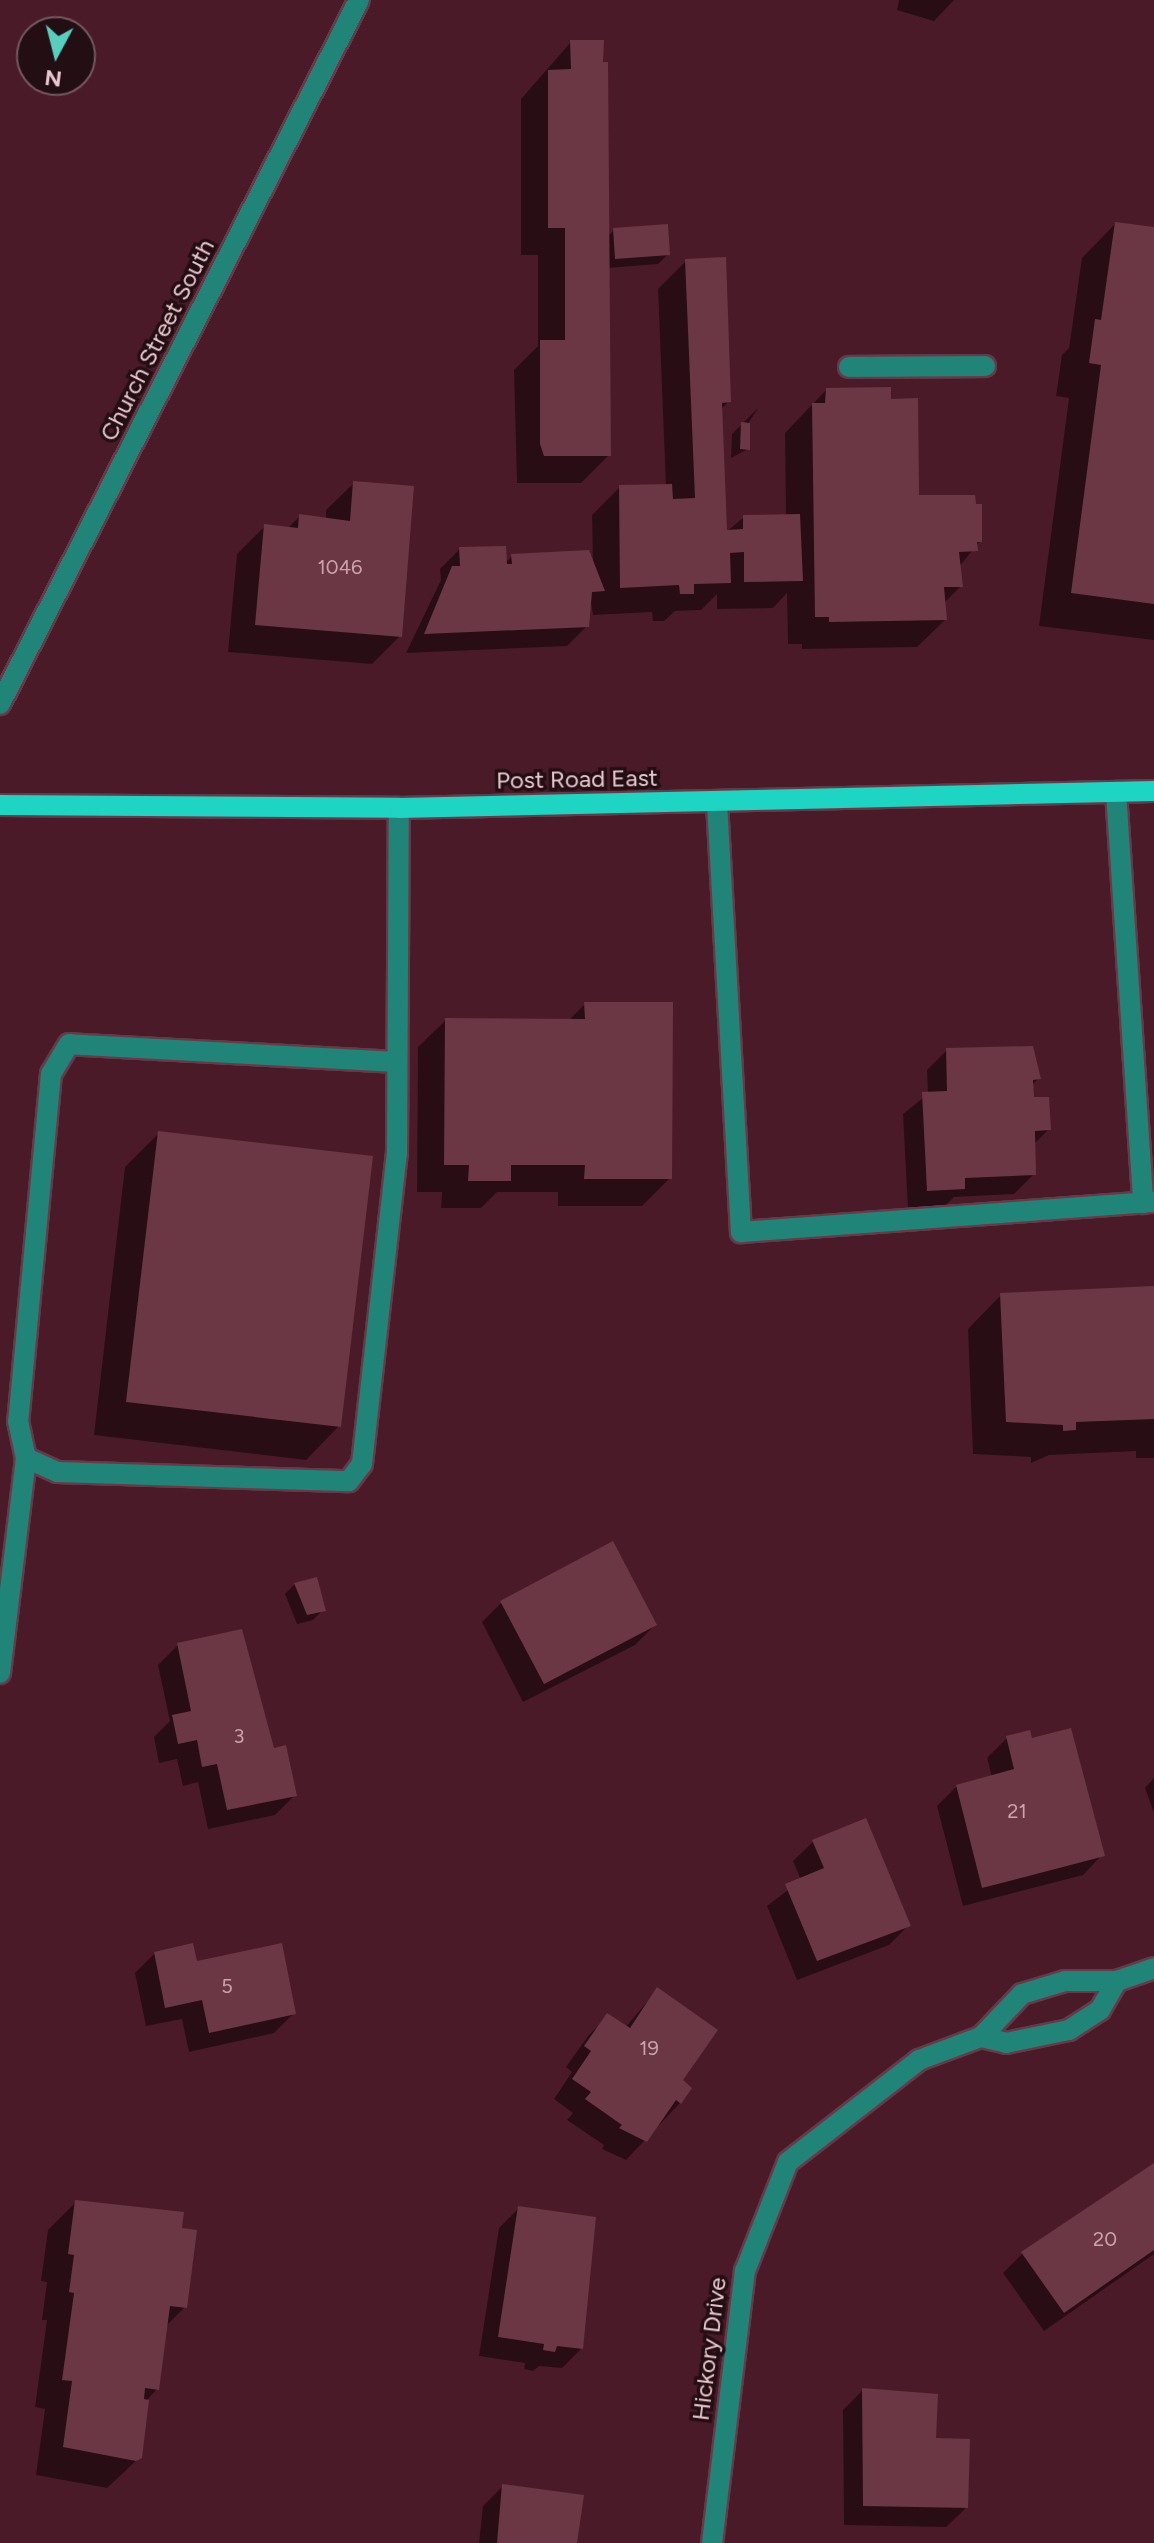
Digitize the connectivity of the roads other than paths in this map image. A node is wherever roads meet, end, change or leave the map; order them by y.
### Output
1 (359, 0) edge
2 (985, 366) dead end
3 (849, 367) dead end
4 (0, 704) edge
5 (1154, 791) edge
6 (1116, 792) junction
7 (717, 803) junction
8 (0, 805) edge
9 (399, 808) junction
10 (397, 1062) junction
11 (1148, 1203) edge
12 (26, 1458) junction
13 (0, 1673) edge
14 (1154, 1968) edge
15 (1117, 1981) junction
16 (981, 2037) junction
17 (712, 2543) edge

1 - 4 street, Church Street South
2 - 3 street
5 - 6 main road, Post Road East
6 - 7 main road, Post Road East
6 - 11 street
7 - 9 main road, Post Road East
7 - 11 street
8 - 9 main road, Post Road East
9 - 10 street
10 - 12 street
10 - 12 street
12 - 13 street
14 - 15 street, Hickory Drive
15 - 16 street, Hickory Drive
15 - 16 street, Hickory Drive
16 - 17 street, Hickory Drive

